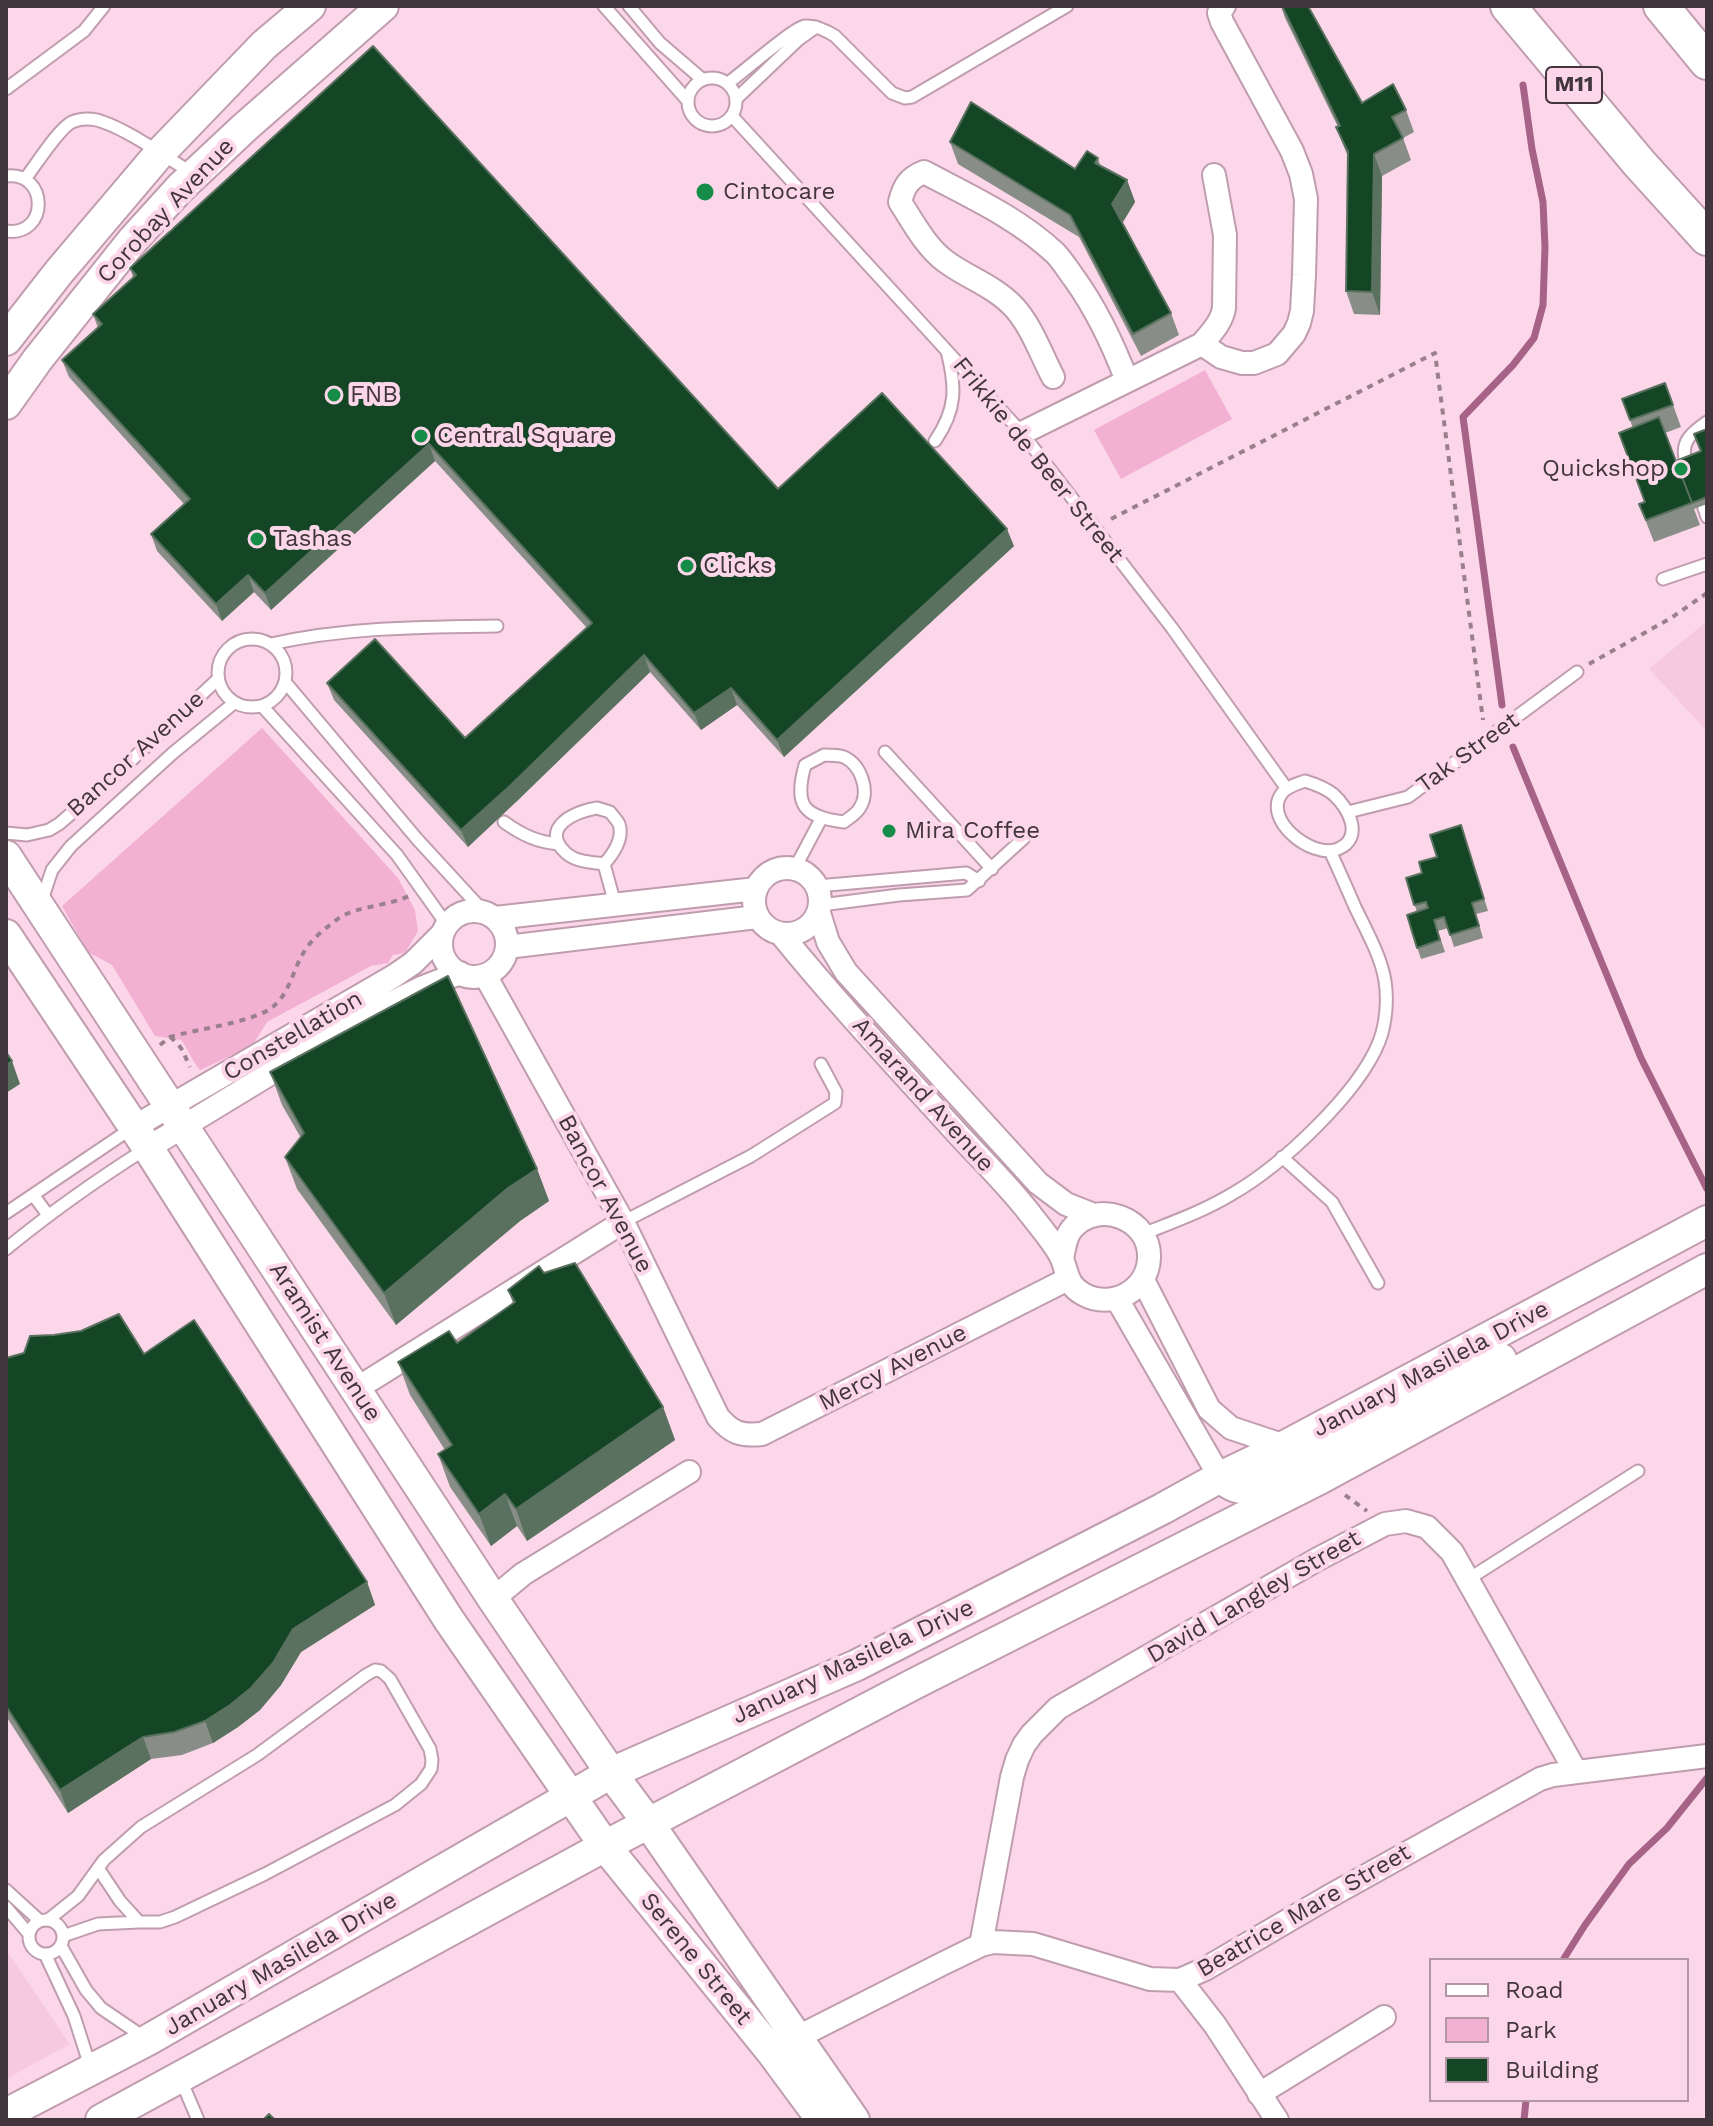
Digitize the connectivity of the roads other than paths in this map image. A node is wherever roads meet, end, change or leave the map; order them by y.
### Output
1 (104, 6) edge
2 (310, 6) edge
3 (383, 6) edge
4 (604, 6) edge
5 (629, 6) edge
6 (1067, 6) edge
7 (1224, 6) edge
8 (1508, 6) edge
9 (1661, 6) edge
10 (816, 27) junction
11 (1707, 62) edge
12 (703, 80) junction
13 (728, 83) junction
14 (6, 89) edge
15 (736, 99) junction
16 (688, 101) junction
17 (732, 116) junction
18 (159, 154) junction
19 (195, 175) junction
20 (1214, 175) dead end
21 (6, 176) edge
22 (25, 179) junction
23 (6, 231) edge
24 (1707, 238) edge
25 (6, 340) edge
26 (1202, 344) junction
27 (946, 348) junction
28 (1053, 377) dead end
29 (1127, 381) junction
30 (6, 404) edge
31 (1707, 422) edge
32 (1022, 433) junction
33 (935, 441) dead end
34 (1686, 463) edge
35 (1707, 564) edge
36 (1663, 579) dead end
37 (497, 626) dead end
38 (271, 644) junction
39 (1577, 672) road end
40 (218, 679) junction
41 (286, 683) junction
42 (234, 703) junction
43 (263, 707) junction
44 (885, 752) dead end
45 (1287, 789) junction
46 (1348, 812) junction
47 (821, 819) junction
48 (504, 822) dead end
49 (6, 833) edge
50 (1024, 838) dead end
51 (559, 844) junction
52 (1330, 851) junction
53 (6, 856) edge
54 (604, 864) junction
55 (795, 868) junction
56 (992, 869) junction
57 (979, 881) junction
58 (756, 889) junction
59 (819, 901) junction
60 (615, 904) junction
61 (40, 908) junction
62 (490, 915) junction
63 (757, 917) junction
64 (445, 929) junction
65 (781, 934) junction
66 (6, 935) edge
67 (507, 947) junction
68 (460, 973) junction
69 (485, 975) junction
70 (821, 1064) dead end
71 (178, 1116) junction
72 (141, 1138) junction
73 (1282, 1157) junction
74 (34, 1196) junction
75 (6, 1213) edge
76 (48, 1215) junction
77 (1094, 1215) junction
78 (1707, 1221) edge
79 (623, 1222) junction
80 (1143, 1234) junction
81 (6, 1249) edge
82 (1065, 1269) junction
83 (1707, 1269) edge
84 (1143, 1280) junction
85 (1378, 1283) dead end
86 (1117, 1299) junction
87 (1594, 1330) junction
88 (356, 1389) junction
89 (718, 1417) joint
90 (1285, 1446) junction
91 (1638, 1471) dead end
92 (689, 1472) dead end
93 (1220, 1477) junction
94 (1467, 1580) junction
95 (493, 1599) junction
96 (1707, 1756) edge
97 (1576, 1772) junction
98 (611, 1773) junction
99 (572, 1797) junction
100 (649, 1824) junction
101 (605, 1846) junction
102 (98, 1868) junction
103 (6, 1890) edge
104 (6, 1907) edge
105 (44, 1920) junction
106 (139, 1922) junction
107 (29, 1934) junction
108 (62, 1941) junction
109 (981, 1945) junction
110 (45, 1954) junction
111 (1180, 1980) junction
112 (1384, 2017) dead end
113 (148, 2040) junction
114 (784, 2044) junction
115 (92, 2069) junction
116 (179, 2077) junction
117 (1259, 2094) junction
118 (6, 2114) edge
119 (101, 2120) edge
120 (198, 2120) edge
121 (822, 2120) edge
122 (854, 2120) edge
123 (1277, 2120) edge

1 - 14 lane
2 - 18 main road, Corobay Avenue
3 - 19 main road, Corobay Avenue
4 - 16 lane
5 - 12 lane
6 - 10 lane
7 - 26 street
8 - 24 main road, M11
9 - 11 main road
10 - 13 lane
10 - 15 lane
12 - 13 lane
12 - 16 lane
13 - 15 lane
15 - 17 lane
16 - 17 lane
17 - 27 lane, Frikkie de Beer Street
18 - 19 lane
18 - 22 lane
18 - 25 main road, Corobay Avenue
19 - 30 main road, Corobay Avenue
20 - 26 street
21 - 22 lane
22 - 23 lane
26 - 29 street
27 - 32 lane, Frikkie de Beer Street
27 - 33 lane
28 - 29 street
29 - 32 street
31 - 34 lane
32 - 45 lane, Frikkie de Beer Street
35 - 36 lane
37 - 38 lane
38 - 40 lane
38 - 41 lane
39 - 46 lane, Tak Street
40 - 42 lane
40 - 49 lane, Bancor Avenue
41 - 43 lane
41 - 62 lane
42 - 43 lane
42 - 61 lane, Bancor Avenue
43 - 64 lane
44 - 56 lane
45 - 46 lane
45 - 52 lane
46 - 52 lane
47 - 47 lane
47 - 55 lane
48 - 51 lane
50 - 56 lane
51 - 54 lane
51 - 54 lane
52 - 73 lane
53 - 61 main road, Aramist Avenue
54 - 60 lane
55 - 58 street
55 - 59 street
56 - 57 lane
57 - 59 lane
57 - 59 lane
58 - 60 street
58 - 63 street
59 - 65 street
59 - 77 street, Amarand Avenue
60 - 62 street
61 - 71 main road, Aramist Avenue
62 - 64 street
62 - 67 street
63 - 65 street
63 - 67 street
64 - 68 street
64 - 71 street, Constellation
65 - 82 street, Amarand Avenue
66 - 72 main road, Aramist Avenue
67 - 69 street
68 - 69 street
68 - 71 street, Constellation
69 - 79 street, Bancor Avenue
70 - 79 lane
71 - 72 street, Constellation
71 - 88 main road, Aramist Avenue
72 - 74 lane
72 - 76 lane
72 - 99 main road, Aramist Avenue
73 - 80 lane
73 - 85 lane
74 - 75 lane
74 - 76 lane
76 - 81 lane
77 - 80 street
77 - 82 street
78 - 90 main road, January Masilela Drive
79 - 88 street
79 - 89 street, Bancor Avenue
80 - 84 street
82 - 86 street
82 - 89 street, Mercy Avenue
83 - 87 main road, January Masilela Drive
84 - 86 street
84 - 90 street
86 - 93 street
87 - 93 main road
87 - 100 main road, January Masilela Drive
88 - 95 main road, Aramist Avenue
90 - 93 main road, January Masilela Drive
91 - 94 lane
92 - 95 street
93 - 98 main road, January Masilela Drive
94 - 97 street, David Langley Street
94 - 109 street, David Langley Street
95 - 98 main road, Aramist Avenue
96 - 97 street, Beatrice Mare Street
97 - 111 street, Beatrice Mare Street
98 - 99 main road, January Masilela Drive
98 - 100 main road, Aramist Avenue
99 - 101 main road, Serene Street
99 - 113 main road, January Masilela Drive
100 - 101 main road, January Masilela Drive
100 - 114 main road, Serene Street
101 - 114 main road, Serene Street
101 - 116 main road, January Masilela Drive
102 - 105 lane
102 - 106 lane
102 - 106 lane
103 - 105 lane
104 - 107 lane
105 - 107 lane
105 - 108 lane
106 - 108 lane
107 - 110 lane
108 - 110 lane
108 - 113 lane
109 - 111 street, Beatrice Mare Street
109 - 114 street, Beatrice Mare Street
110 - 115 lane
111 - 117 street
112 - 117 street
113 - 115 main road, January Masilela Drive
114 - 121 main road, Serene Street
114 - 122 main road, Serene Street
115 - 118 main road, January Masilela Drive
116 - 119 main road, January Masilela Drive
116 - 120 lane
117 - 123 street

